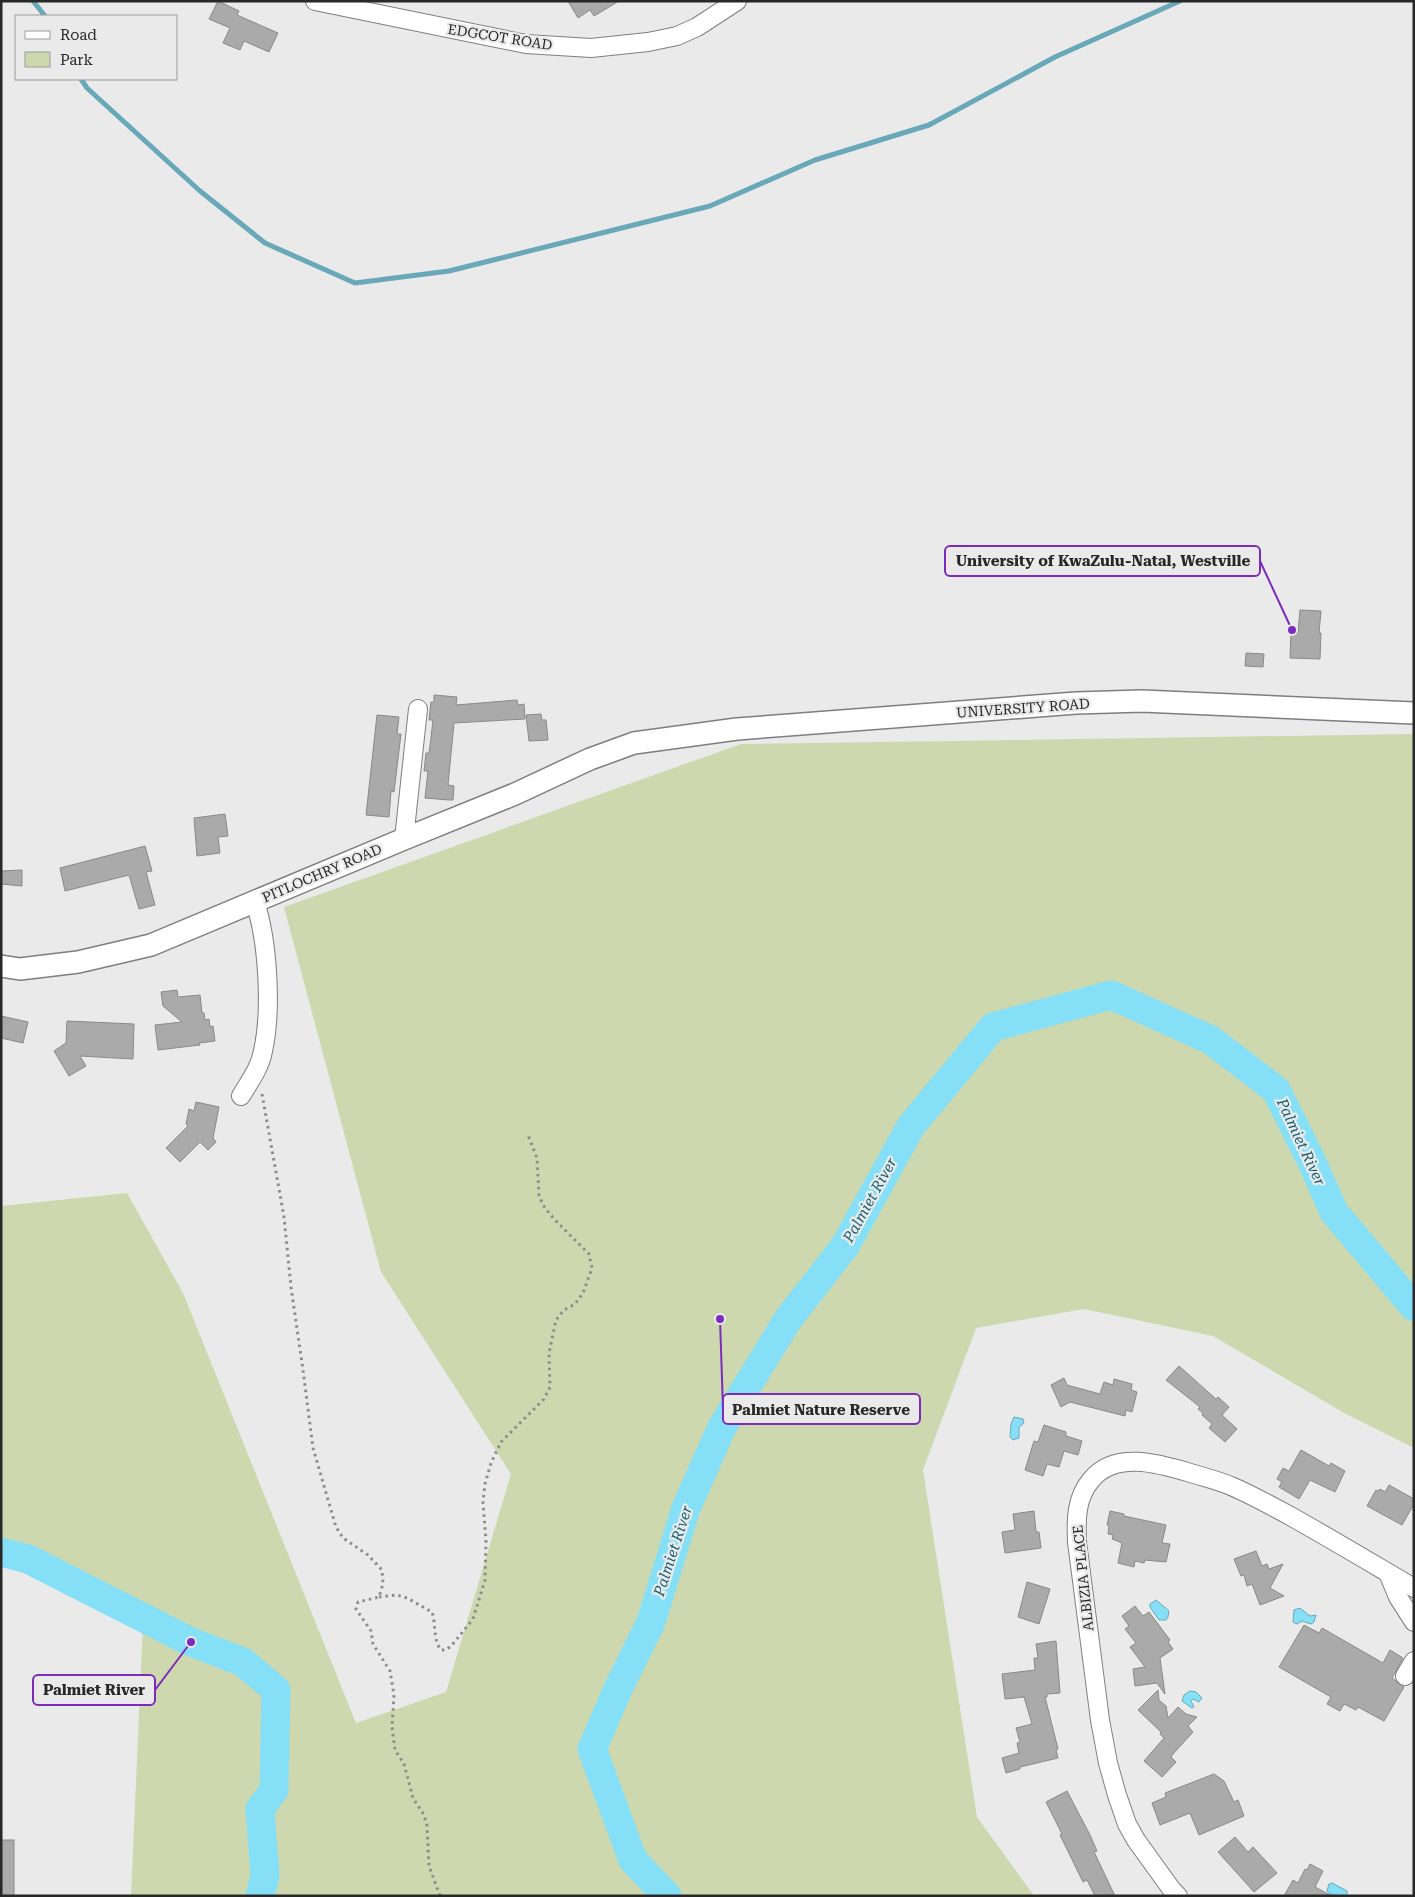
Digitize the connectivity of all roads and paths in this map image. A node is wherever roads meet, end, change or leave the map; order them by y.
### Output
1 (315, 1) edge
2 (738, 1) edge
3 (370, 6) edge
4 (418, 709) dead end
5 (1414, 712) edge
6 (634, 743) joint
7 (404, 839) junction
8 (255, 902) junction
9 (1, 966) edge
10 (257, 1069) junction
11 (241, 1096) dead end
12 (528, 1135) dead end
13 (1388, 1573) junction
14 (1414, 1588) edge
15 (379, 1597) junction
16 (1414, 1622) edge
17 (440, 1896) edge
18 (1178, 1896) edge

1 - 3 street, EDGCOT ROAD
2 - 3 street, EDGCOT ROAD
4 - 7 street
5 - 6 street, UNIVERSITY ROAD
6 - 7 street, PITLOCHRY ROAD
7 - 8 street, PITLOCHRY ROAD
8 - 9 street, PITLOCHRY ROAD
8 - 10 street
10 - 11 street
10 - 15 path
12 - 15 path
13 - 14 street, ALBIZIA PLACE
13 - 16 street
13 - 18 street, ALBIZIA PLACE
15 - 17 path

